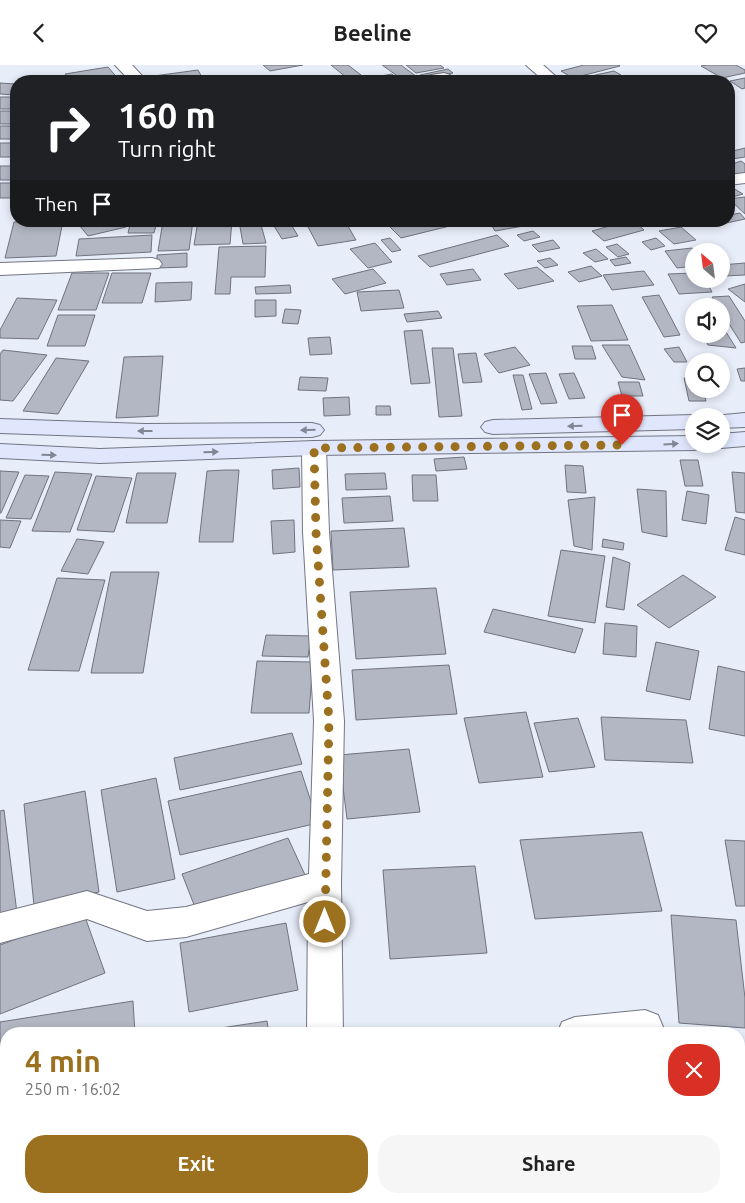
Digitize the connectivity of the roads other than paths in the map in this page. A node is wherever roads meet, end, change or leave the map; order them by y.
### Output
1 (123, 65) edge
2 (534, 65) edge
3 (132, 75) edge
4 (546, 75) edge
5 (152, 264) dead end
6 (0, 269) edge
7 (745, 420) edge
8 (730, 421) edge
9 (685, 422) edge
10 (0, 426) edge
11 (745, 439) edge
12 (730, 440) edge
13 (685, 444) edge
14 (314, 448) junction
15 (0, 451) edge
16 (325, 884) junction
17 (0, 928) edge
18 (325, 1027) edge

1 - 3 street
2 - 4 street
5 - 6 street
7 - 8 main road
9 -> 10 main road
11 - 12 main road
14 -> 13 main road
15 -> 14 main road
14 - 16 street
16 - 17 street
16 - 18 street

